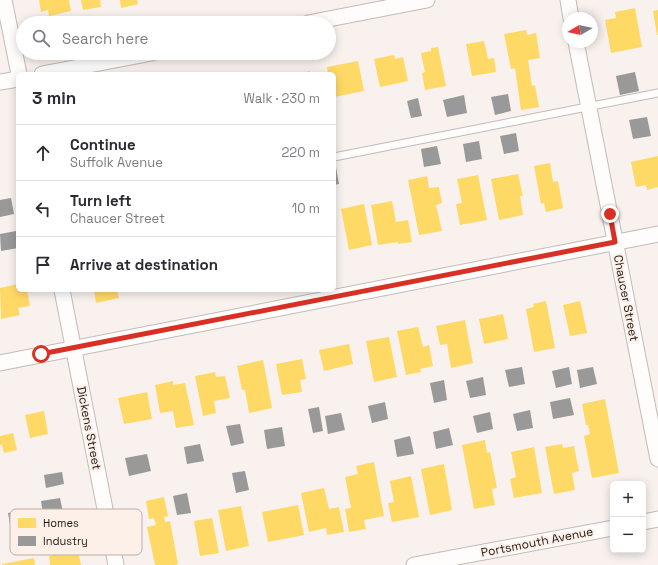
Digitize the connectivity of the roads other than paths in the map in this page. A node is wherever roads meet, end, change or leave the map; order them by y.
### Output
1 (4, 0) edge
2 (427, 0) edge
3 (568, 0) edge
4 (570, 12) edge
5 (336, 18) edge
6 (577, 48) edge
7 (16, 59) edge
8 (16, 60) edge
9 (115, 60) edge
10 (19, 72) edge
11 (52, 72) edge
12 (16, 79) edge
13 (0, 82) edge
14 (658, 93) edge
15 (589, 107) junction
16 (336, 157) edge
17 (658, 234) edge
18 (615, 242) junction
19 (62, 292) edge
20 (73, 348) junction
21 (0, 363) edge
22 (658, 459) edge
23 (105, 509) edge
24 (658, 519) edge
25 (646, 521) edge
26 (610, 529) edge
27 (114, 555) edge
28 (116, 565) edge
29 (414, 565) edge

1 - 7 street
2 - 5 street
3 - 4 street
6 - 15 street, Chaucer Street
8 - 10 street
9 - 11 street
12 - 13 street
14 - 15 lane
15 - 16 lane
15 - 18 street, Chaucer Street
17 - 18 street
18 - 20 street
18 - 22 street, Chaucer Street
19 - 20 street, Dickens Street
20 - 21 street
20 - 23 street, Dickens Street
24 - 25 street
26 - 29 street, Portsmouth Avenue
27 - 28 street, Dickens Street

